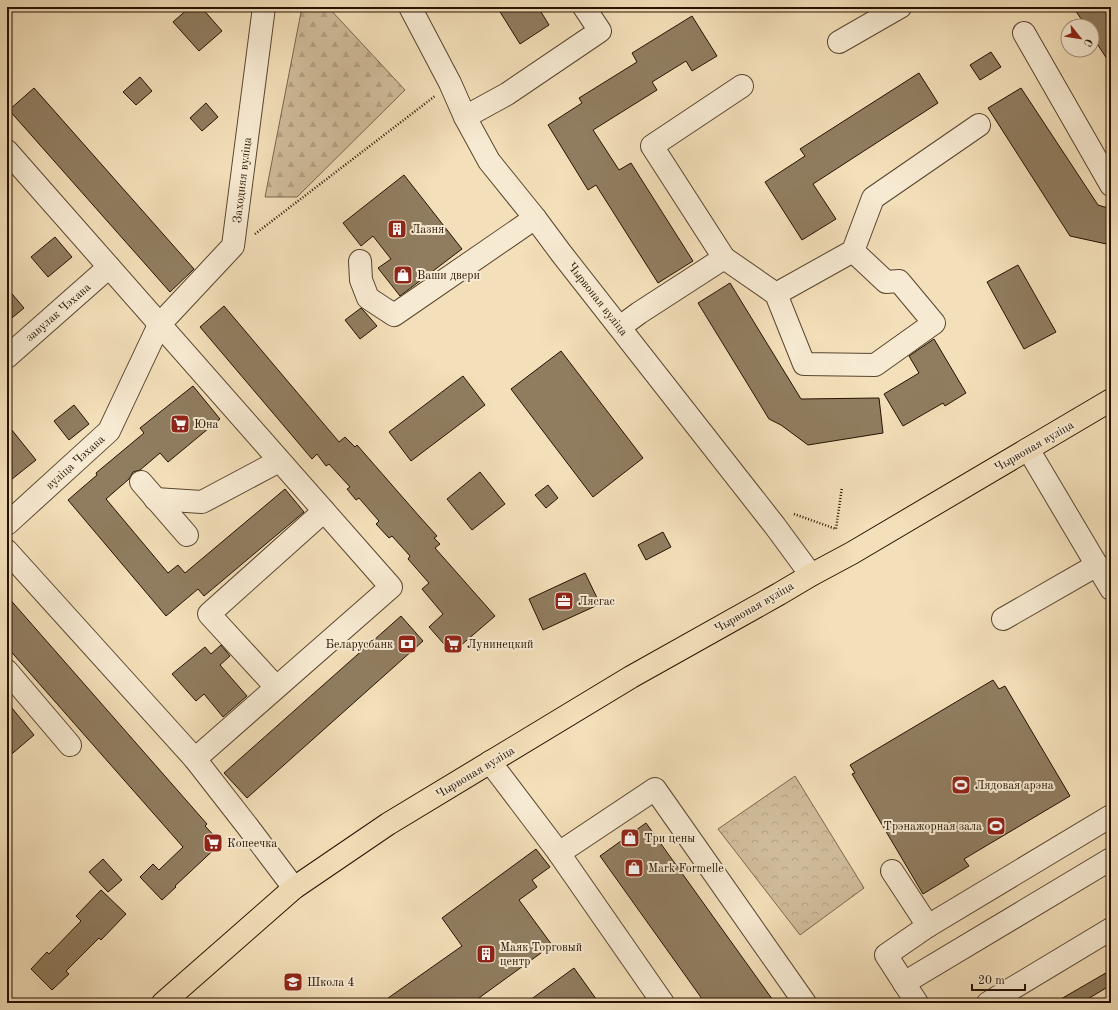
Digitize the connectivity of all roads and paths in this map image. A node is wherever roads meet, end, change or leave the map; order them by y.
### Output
1 (264, 7) edge
2 (410, 7) edge
3 (584, 7) edge
4 (900, 7) edge
5 (1024, 34) dead end
6 (839, 42) dead end
7 (742, 86) dead end
8 (435, 96) dead end
9 (465, 118) junction
10 (979, 125) dead end
11 (7, 151) edge
12 (1111, 186) edge
13 (535, 218) junction
14 (250, 237) dead end
15 (853, 251) junction
16 (724, 258) junction
17 (360, 261) dead end
18 (109, 267) junction
19 (776, 294) junction
20 (159, 325) junction
21 (620, 327) junction
22 (7, 357) edge
23 (1111, 400) edge
24 (1028, 449) junction
25 (280, 461) junction
26 (141, 482) dead end
27 (842, 487) dead end
28 (155, 499) junction
29 (324, 511) junction
30 (794, 514) dead end
31 (7, 524) edge
32 (187, 535) dead end
33 (7, 552) edge
34 (1097, 565) junction
35 (810, 574) junction
36 (1111, 589) edge
37 (1004, 619) dead end
38 (7, 671) edge
39 (276, 687) junction
40 (70, 745) dead end
41 (194, 758) junction
42 (490, 762) junction
43 (1111, 816) edge
44 (559, 853) junction
45 (1111, 859) edge
46 (892, 870) dead end
47 (294, 888) junction
48 (928, 926) junction
49 (1111, 929) edge
50 (904, 983) junction
51 (163, 1003) edge
52 (663, 1003) edge
53 (805, 1003) edge
54 (917, 1003) edge
55 (988, 1003) edge

1 - 20 street, Заходняя вуліца
2 - 9 street, Чырвоная вуліца
3 - 9 street
4 - 6 street
5 - 12 street
7 - 16 street
8 - 14 path
9 - 13 street, Чырвоная вуліца
10 - 15 street
11 - 18 street
13 - 17 street
13 - 21 street, Чырвоная вуліца
15 - 19 street
15 - 19 street
16 - 19 street
16 - 21 street
18 - 20 street
18 - 22 street, завулак Чэхава
20 - 25 street
20 - 31 street, вуліца Чэхава
21 - 35 street, Чырвоная вуліца
23 - 24 main road, Чырвоная вуліца
24 - 34 street
24 - 35 main road, Чырвоная вуліца
25 - 28 street
25 - 29 street
26 - 28 street
27 - 30 path
28 - 32 street
29 - 39 street
29 - 39 street
33 - 41 street
34 - 36 street
34 - 37 street
35 - 42 main road, Чырвоная вуліца
38 - 40 street
39 - 41 street
41 - 47 street
42 - 44 street
42 - 47 main road, Чырвоная вуліца
43 - 48 street
44 - 52 street
44 - 53 street
45 - 50 street
46 - 48 street
47 - 51 main road, Чырвоная вуліца
48 - 50 street
49 - 55 street
50 - 54 street

